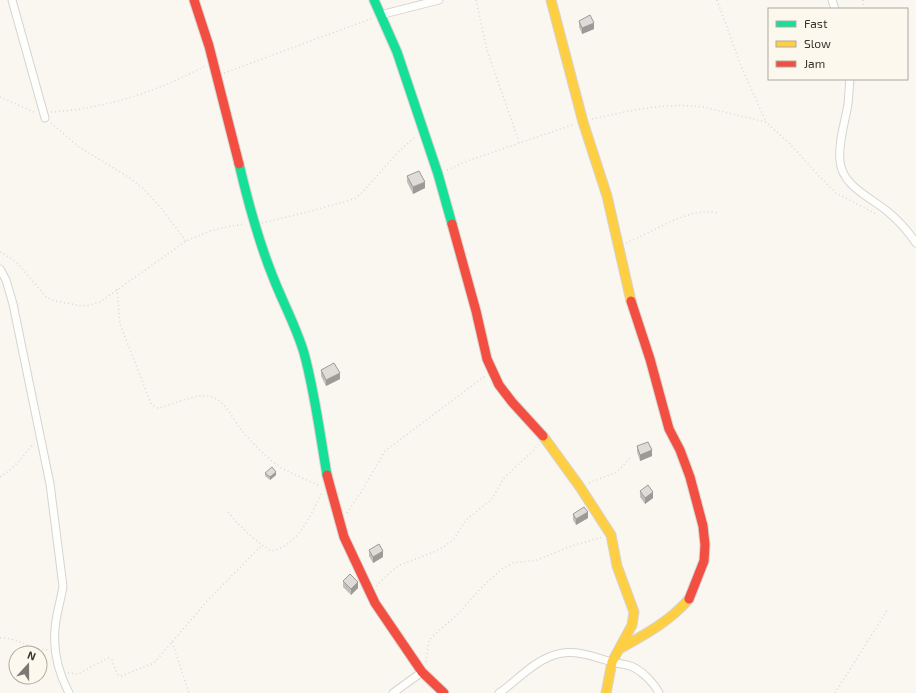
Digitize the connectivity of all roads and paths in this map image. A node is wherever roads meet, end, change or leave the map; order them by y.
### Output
1 (12, 0) edge
2 (194, 0) edge
3 (374, 0) edge
4 (439, 0) edge
5 (476, 0) edge
6 (551, 0) edge
7 (716, 0) edge
8 (380, 15) junction
9 (213, 62) junction
10 (217, 75) junction
11 (850, 80) edge
12 (0, 96) edge
13 (44, 115) junction
14 (583, 122) junction
15 (766, 122) junction
16 (423, 130) junction
17 (519, 142) junction
18 (438, 174) junction
19 (718, 213) dead end
20 (882, 217) dead end
21 (254, 225) junction
22 (186, 241) junction
23 (916, 242) edge
24 (618, 246) junction
25 (0, 252) edge
26 (0, 269) edge
27 (117, 289) junction
28 (492, 371) junction
29 (41, 436) junction
30 (545, 439) junction
31 (632, 456) dead end
32 (0, 477) edge
33 (580, 486) junction
34 (228, 512) dead end
35 (340, 523) junction
36 (611, 535) junction
37 (262, 545) junction
38 (369, 593) junction
39 (888, 609) dead end
40 (0, 638) edge
41 (172, 642) junction
42 (619, 649) junction
43 (55, 650) junction
44 (612, 662) junction
45 (60, 668) junction
46 (422, 672) junction
47 (69, 693) edge
48 (190, 693) edge
49 (393, 693) edge
50 (444, 693) edge
51 (499, 693) edge
52 (606, 693) edge
53 (659, 693) edge
54 (835, 693) edge

1 - 13 street
2 - 9 street
3 - 8 street
4 - 8 street
5 - 17 path
6 - 14 street
7 - 15 path
8 - 10 path
8 - 16 street
9 - 10 street
9 - 13 path
10 - 21 street
11 - 23 street
12 - 13 path
13 - 22 path
14 - 15 path
14 - 17 path
14 - 24 street
15 - 20 path
16 - 18 street
16 - 21 path
17 - 18 path
18 - 28 street
19 - 24 path
21 - 22 path
21 - 35 street
22 - 27 path
24 - 42 street
25 - 27 path
26 - 29 street
27 - 37 path
28 - 30 street
28 - 35 path
29 - 32 path
29 - 43 street
30 - 33 street
30 - 38 path
31 - 33 path
33 - 36 street
34 - 37 path
35 - 38 street
36 - 42 street
36 - 46 path
37 - 41 path
38 - 46 street
39 - 54 path
40 - 43 path
41 - 45 path
41 - 48 path
42 - 44 street
43 - 45 street
44 - 51 street
44 - 52 street
44 - 53 street
45 - 47 street
46 - 49 street
46 - 50 street

